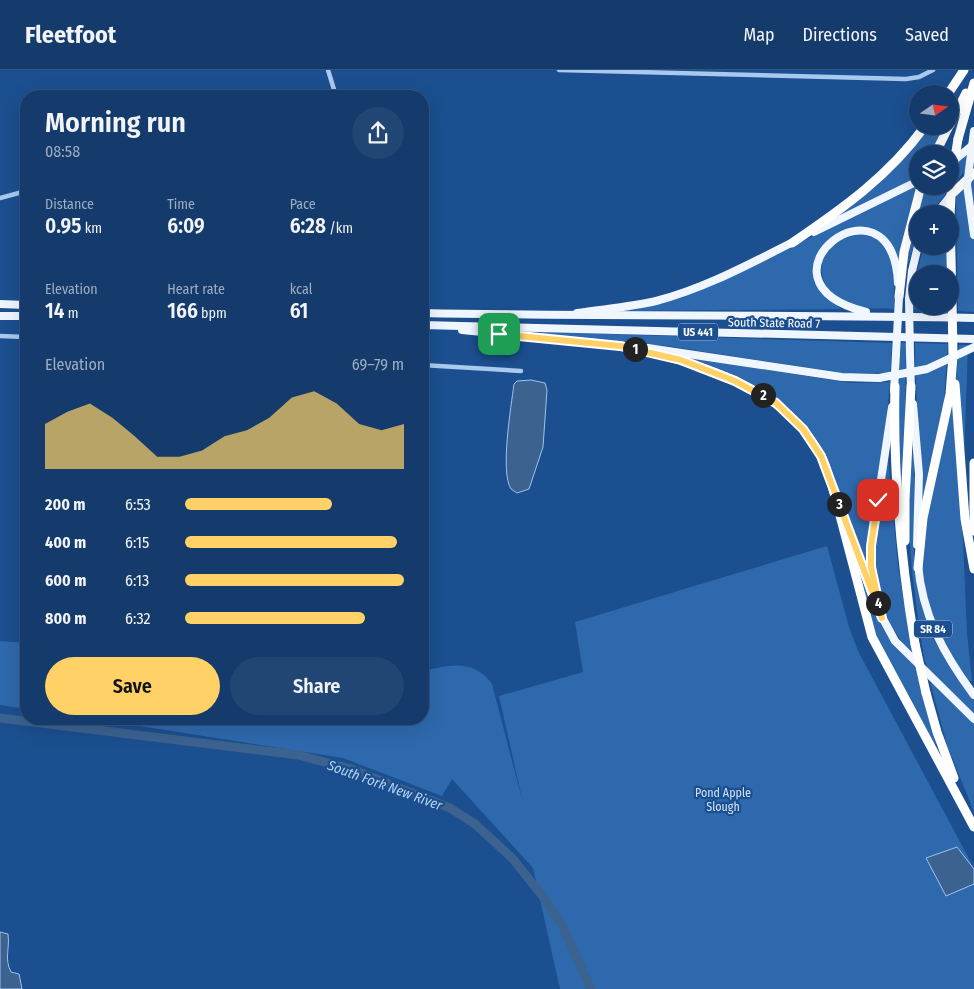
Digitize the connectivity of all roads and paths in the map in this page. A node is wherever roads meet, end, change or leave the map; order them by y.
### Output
1 (328, 70) edge
2 (559, 70) edge
3 (884, 70) edge
4 (933, 70) edge
5 (964, 70) edge
6 (885, 77) junction
7 (974, 77) edge
8 (974, 83) edge
9 (954, 85) edge
10 (334, 90) edge
11 (959, 108) edge
12 (974, 132) edge
13 (918, 135) edge
14 (974, 144) edge
15 (959, 156) edge
16 (974, 167) edge
17 (974, 173) edge
18 (909, 185) edge
19 (959, 186) edge
20 (959, 187) edge
21 (20, 193) edge
22 (919, 195) edge
23 (952, 195) edge
24 (0, 198) edge
25 (943, 205) edge
26 (951, 205) edge
27 (974, 235) edge
28 (792, 243) junction
29 (916, 255) edge
30 (951, 255) edge
31 (899, 297) junction
32 (0, 304) edge
33 (20, 305) edge
34 (429, 313) edge
35 (0, 316) edge
36 (20, 316) edge
37 (553, 316) junction
38 (880, 316) junction
39 (974, 318) edge
40 (429, 325) edge
41 (429, 326) edge
42 (0, 336) edge
43 (20, 337) edge
44 (974, 339) edge
45 (620, 346) junction
46 (974, 347) edge
47 (953, 356) junction
48 (429, 365) edge
49 (521, 371) dead end
50 (895, 386) junction
51 (911, 386) junction
52 (974, 463) edge
53 (833, 489) junction
54 (974, 531) edge
55 (918, 568) junction
56 (974, 570) edge
57 (882, 618) junction
58 (915, 644) junction
59 (974, 695) edge
60 (974, 719) edge
61 (968, 816) junction
62 (974, 827) edge

1 - 10 street
2 - 6 street
3 - 6 street
4 - 6 street
5 - 9 highway
7 - 11 highway
8 - 26 highway, bridge
12 - 27 main road, bridge
13 - 28 highway
14 - 15 main road
16 - 19 main road
17 - 20 highway
18 - 28 main road
21 - 24 street
22 - 31 highway
23 - 25 main road
28 - 37 main road
29 - 51 main road, SR 84, bridge
30 - 47 highway, bridge
31 - 38 main road
31 - 50 main road, bridge
32 - 33 main road
34 - 37 main road, South State Road 7 / US 441
35 - 36 main road
37 - 38 main road, South State Road 7 / US 441
38 - 39 main road, South State Road 7 / US 441
40 - 44 main road, South State Road 7 / US 441
41 - 45 main road
42 - 43 street
45 - 46 main road, bridge
45 - 53 main road
47 - 55 highway
47 - 56 highway
48 - 49 street
50 - 57 main road
50 - 58 highway
51 - 55 main road, SR 84
51 - 58 highway
52 - 54 highway
53 - 57 main road
53 - 61 highway
55 - 59 main road, SR 84
57 - 60 main road
58 - 61 highway, bridge
61 - 62 highway

